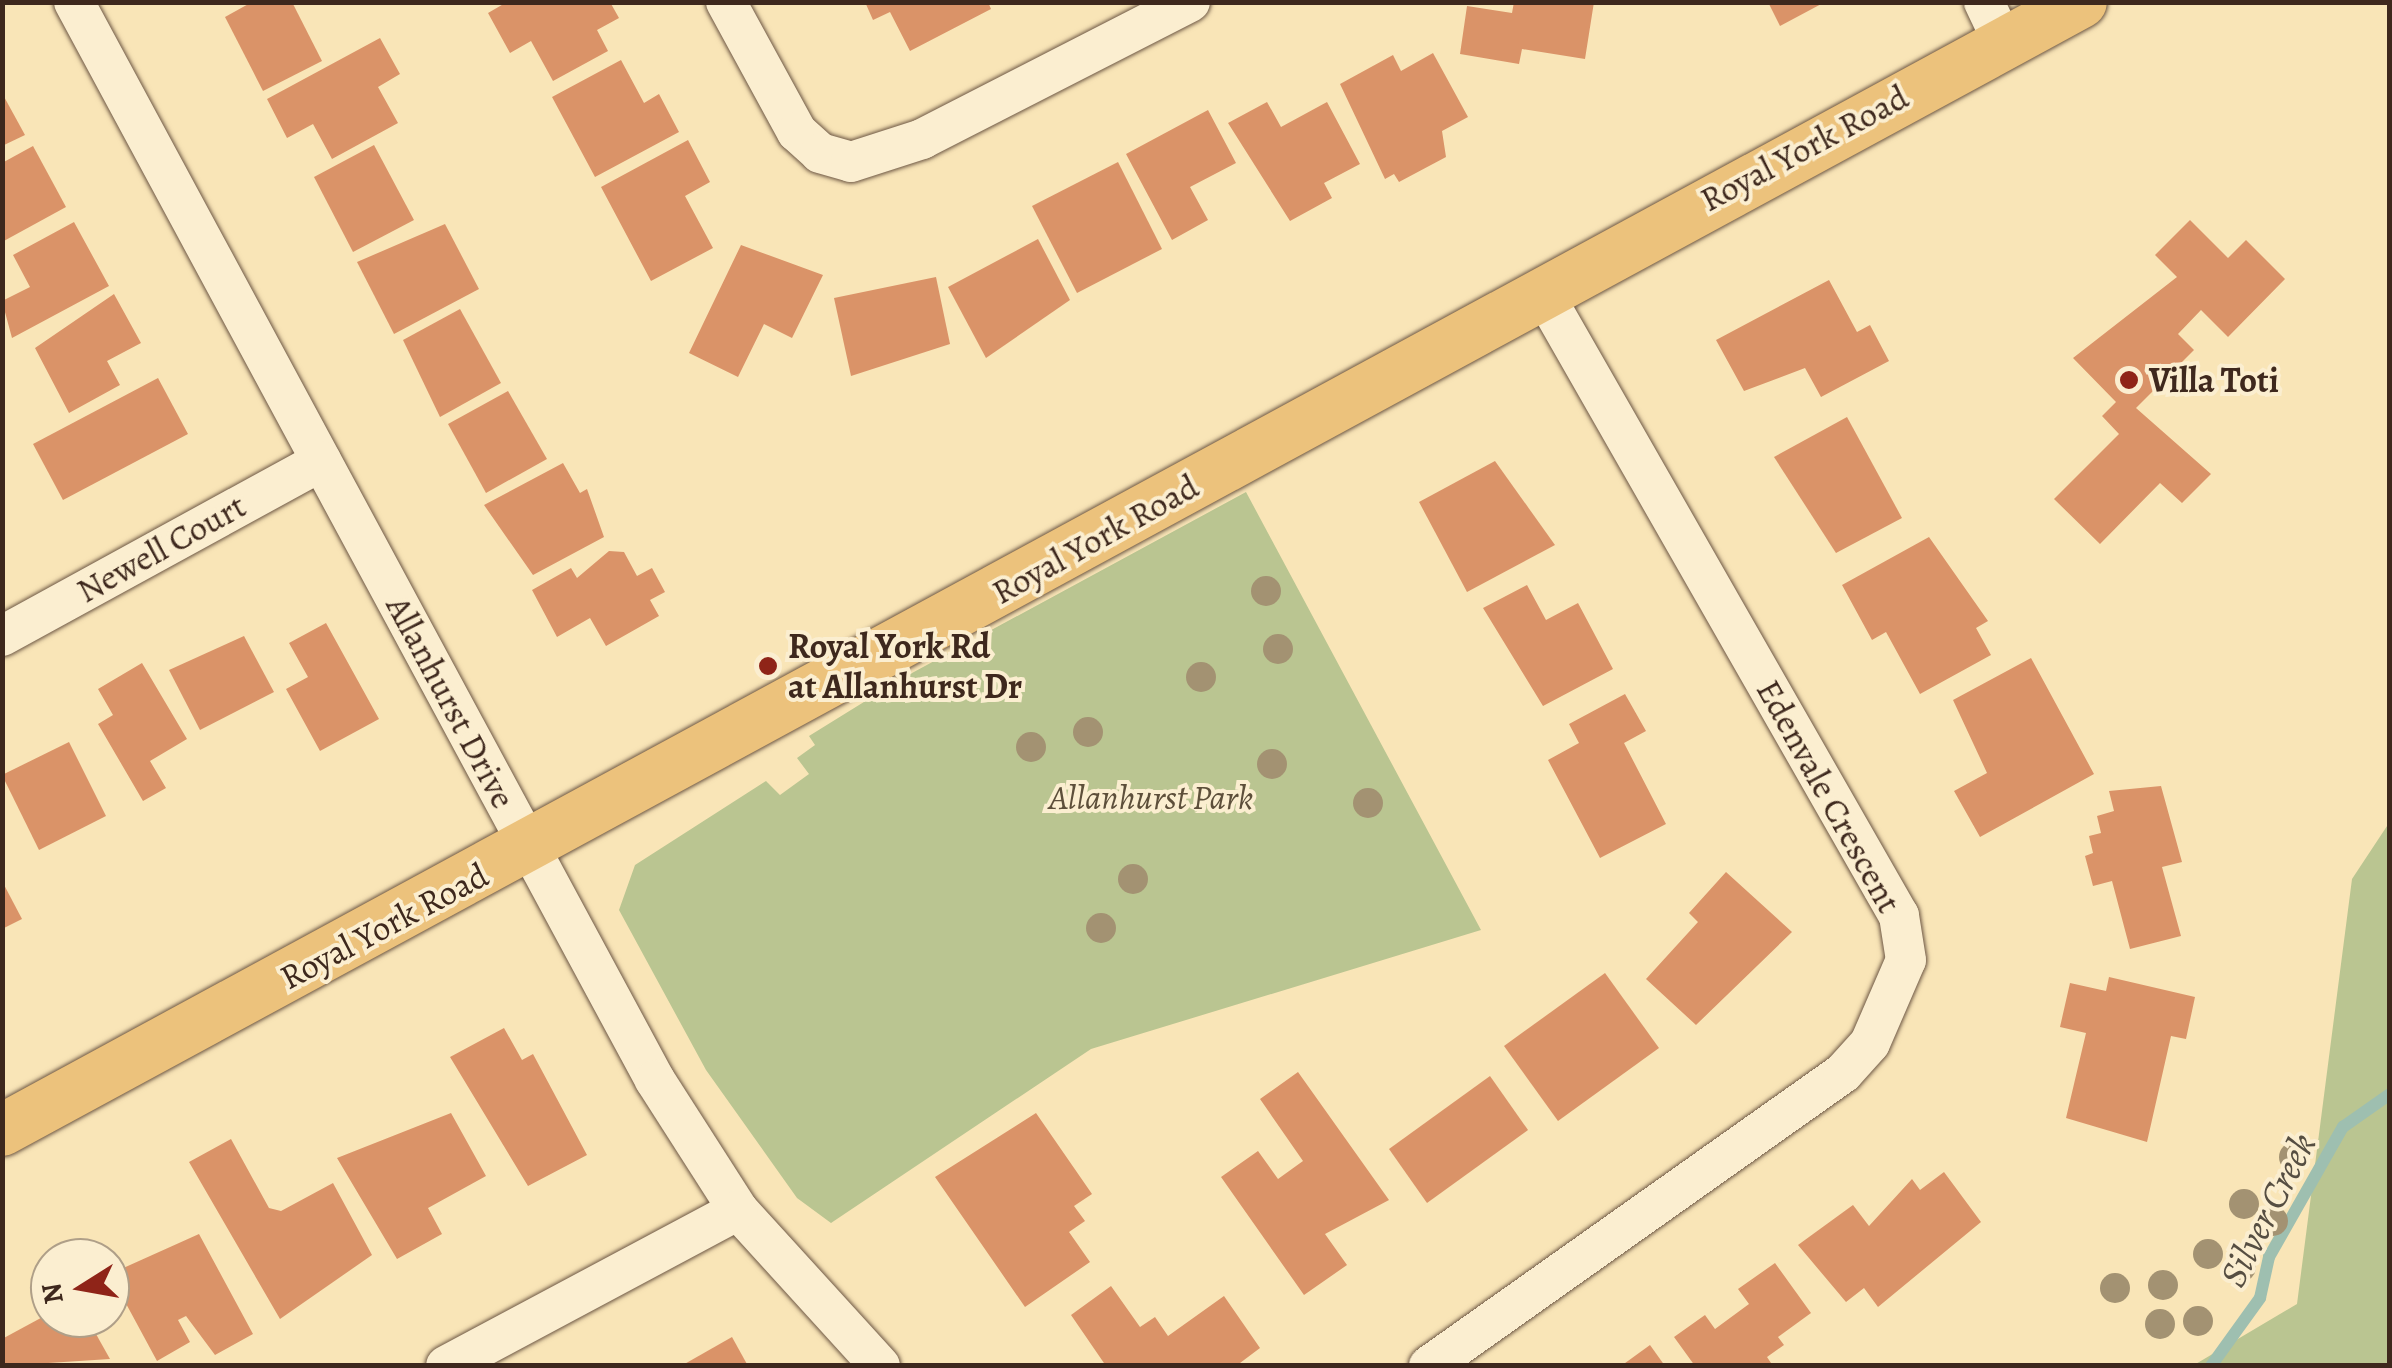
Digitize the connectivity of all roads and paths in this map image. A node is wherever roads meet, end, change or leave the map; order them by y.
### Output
1 (74, 2) edge
2 (726, 2) edge
3 (1190, 2) edge
4 (2081, 2) edge
5 (1994, 22) edge
6 (1542, 291) junction
7 (321, 461) junction
8 (2, 636) edge
9 (529, 848) junction
10 (2, 1130) edge
11 (738, 1210) junction
12 (446, 1366) edge
13 (880, 1366) edge
14 (1429, 1366) edge

1 - 7 street, Allanhurst Drive
2 - 3 street
4 - 5 main road, Royal York Road
5 - 6 main road, Royal York Road
6 - 9 main road, Royal York Road
6 - 14 street, Edenvale Crescent
7 - 8 street, Newell Court
7 - 9 street, Allanhurst Drive
9 - 10 main road, Royal York Road
9 - 11 street, Allanhurst Drive
11 - 12 street
11 - 13 street, Allanhurst Drive

